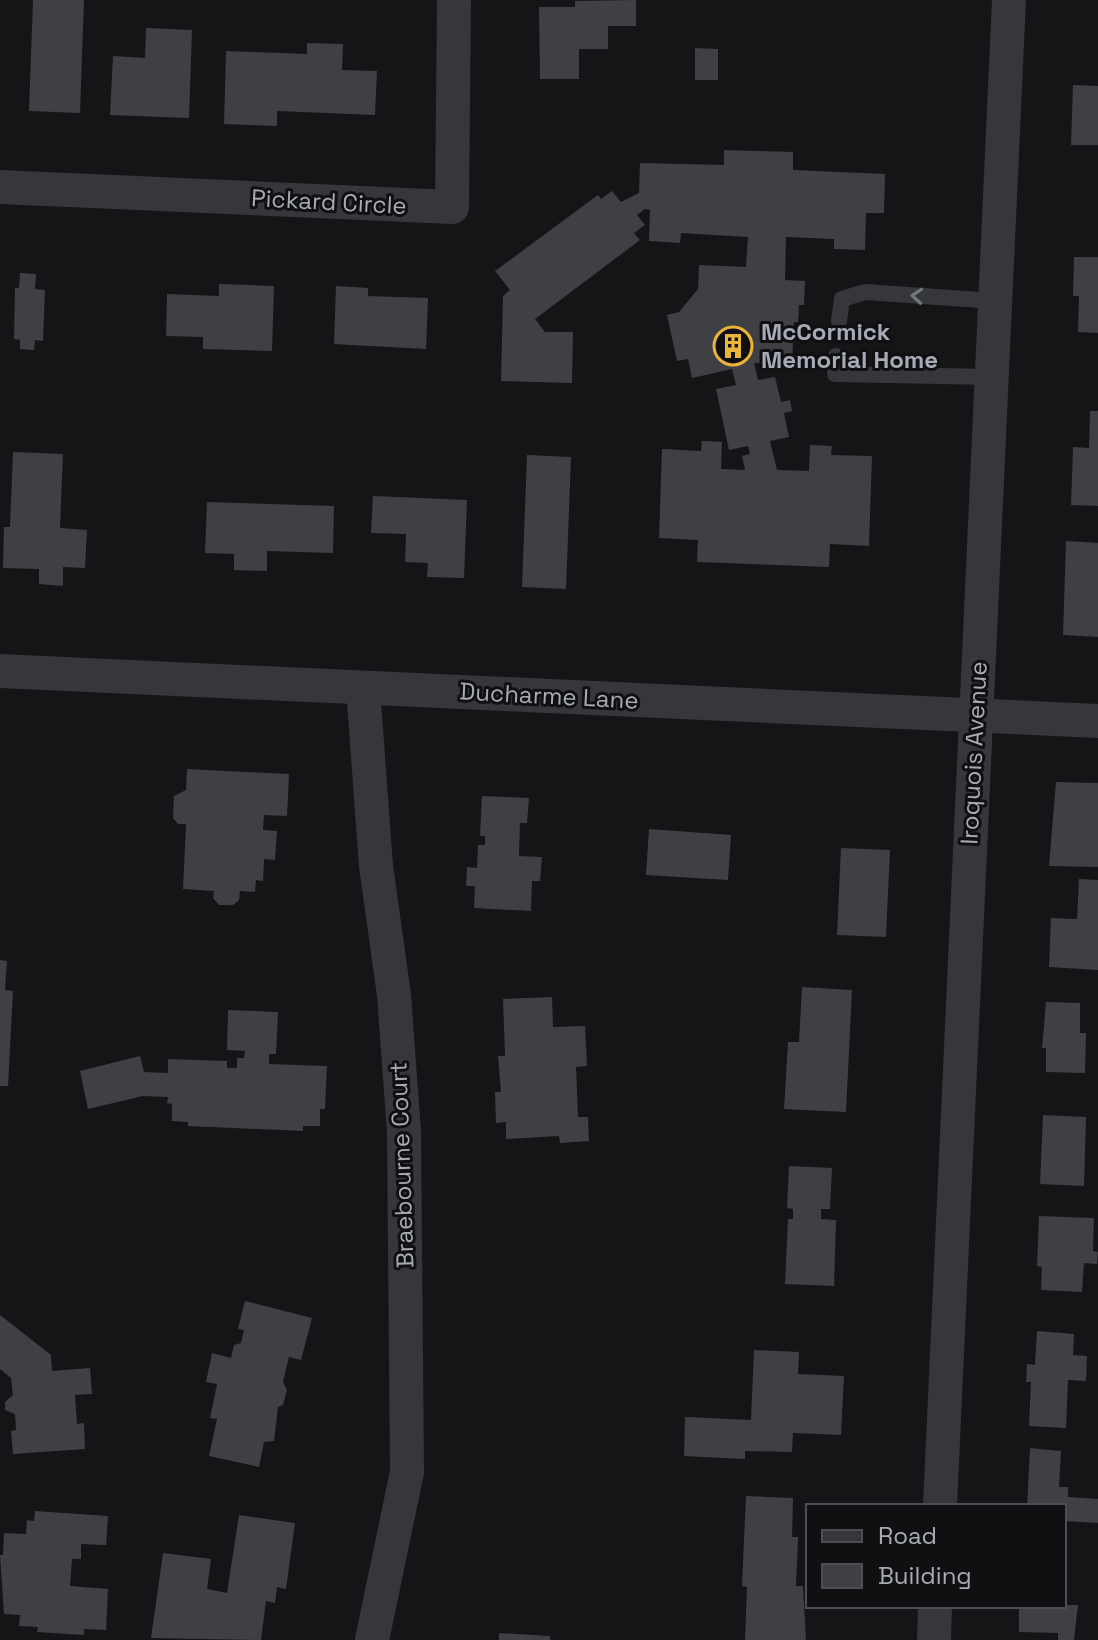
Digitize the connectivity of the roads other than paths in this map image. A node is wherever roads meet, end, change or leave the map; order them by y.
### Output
1 (454, 0) edge
2 (1009, 0) edge
3 (0, 187) edge
4 (995, 301) junction
5 (839, 321) dead end
6 (836, 356) dead end
7 (992, 377) junction
8 (0, 671) edge
9 (363, 688) junction
10 (976, 715) junction
11 (1098, 721) edge
12 (940, 1504) edge
13 (935, 1608) edge
14 (372, 1640) edge
15 (934, 1640) edge

1 - 3 street, Pickard Circle
2 - 4 street, Iroquois Avenue
4 -> 5 lane
4 - 7 street, Iroquois Avenue
6 - 7 lane
7 - 10 street, Iroquois Avenue
8 - 9 street, Ducharme Lane
9 - 10 street, Ducharme Lane
9 - 14 street, Braebourne Court
10 - 11 street, Ducharme Lane
10 - 12 street, Iroquois Avenue
13 - 15 street

